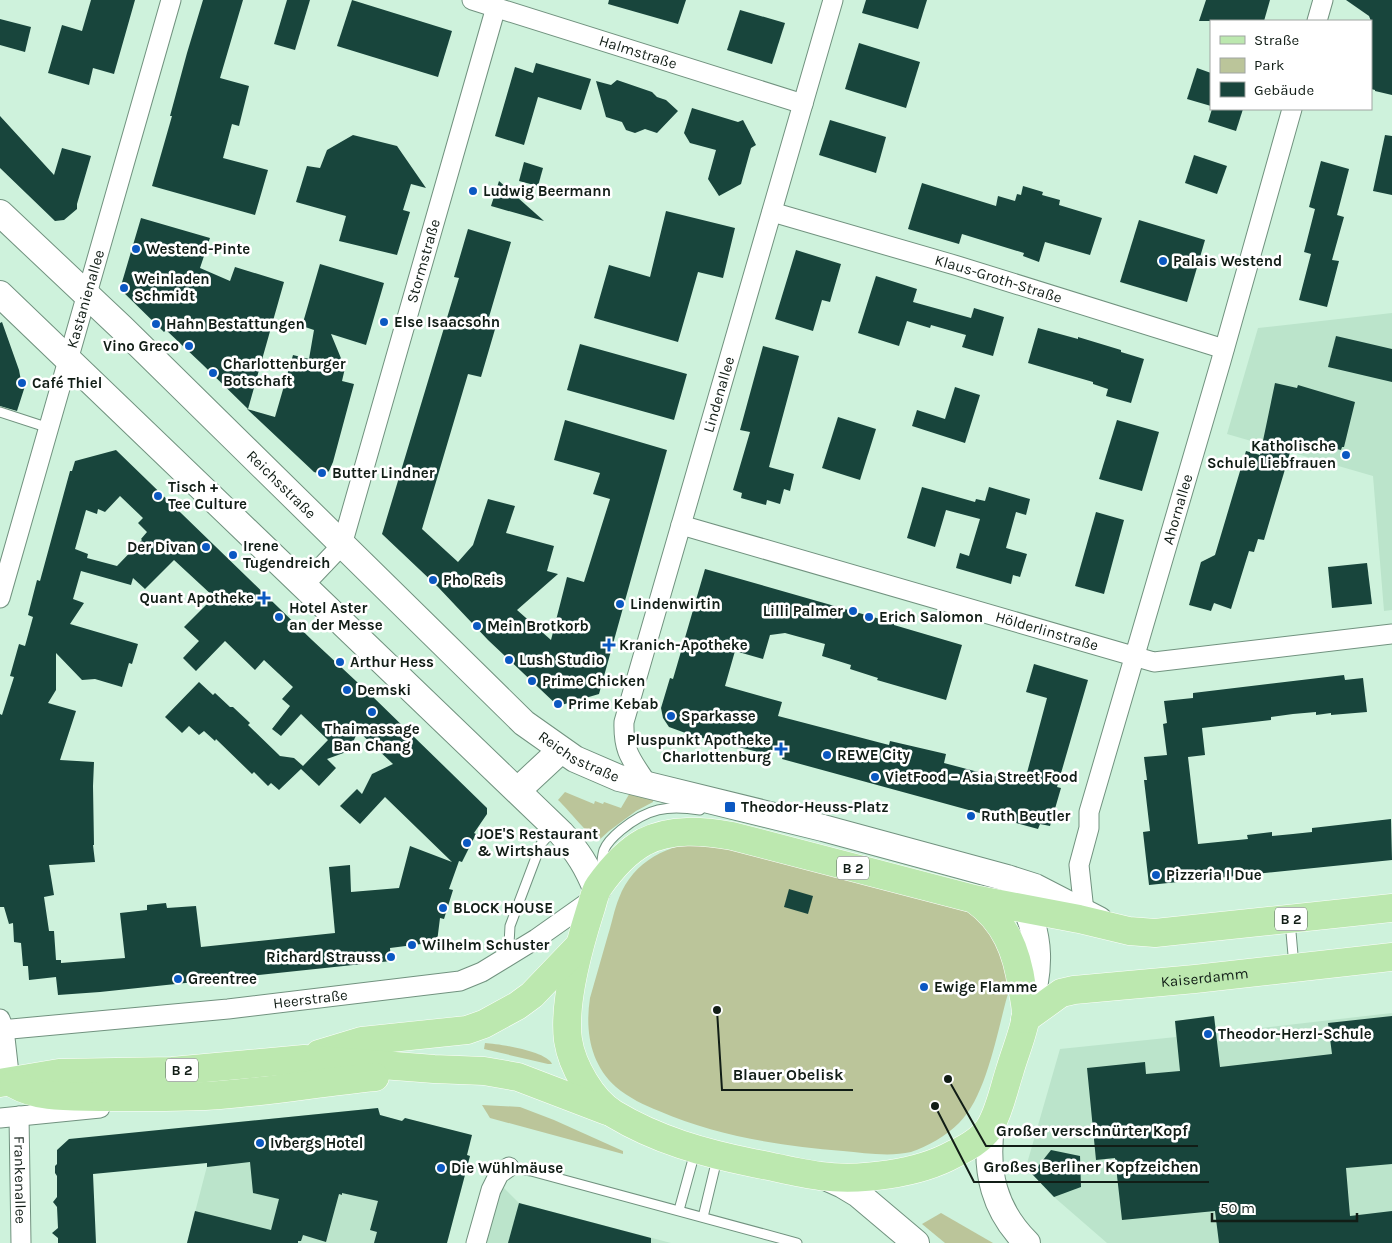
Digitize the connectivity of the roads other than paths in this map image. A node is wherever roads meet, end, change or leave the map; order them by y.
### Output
1 (171, 0) edge
2 (472, 0) edge
3 (833, 0) edge
4 (1323, 0) edge
5 (496, 7) junction
6 (1317, 20) edge
7 (803, 104) junction
8 (1292, 110) edge
9 (772, 212) junction
10 (0, 213) edge
11 (0, 294) edge
12 (87, 297) junction
13 (1224, 349) junction
14 (69, 360) junction
15 (0, 412) edge
16 (49, 428) junction
17 (680, 525) junction
18 (342, 544) junction
19 (303, 586) junction
20 (0, 598) edge
21 (1392, 634) edge
22 (1135, 656) junction
23 (561, 750) junction
24 (648, 785) junction
25 (518, 790) junction
26 (711, 812) dead end
27 (555, 828) junction
28 (823, 828) junction
29 (786, 829) dead end
30 (1007, 878) junction
31 (597, 892) junction
32 (974, 899) junction
33 (1392, 908) edge
34 (1027, 909) junction
35 (1084, 911) junction
36 (1290, 919) junction
37 (1108, 925) junction
38 (578, 947) junction
39 (514, 952) junction
40 (1392, 957) edge
41 (1295, 968) junction
42 (1025, 1018) junction
43 (1, 1026) edge
44 (304, 1059) junction
45 (434, 1069) junction
46 (5, 1082) edge
47 (165, 1098) junction
48 (611, 1113) junction
49 (19, 1116) junction
50 (0, 1118) edge
51 (991, 1127) junction
52 (707, 1152) junction
53 (508, 1168) joint
54 (822, 1176) junction
55 (679, 1210) junction
56 (703, 1217) junction
57 (21, 1243) edge
58 (476, 1243) edge
59 (797, 1243) edge
60 (916, 1243) edge
61 (1027, 1243) edge

1 - 12 street, Kastanienallee
2 - 5 street, Halmstraße
3 - 7 street, Lindenallee
4 - 6 street
5 - 7 street, Halmstraße
5 - 18 street, Stormstraße
7 - 9 street, Lindenallee
8 - 13 street, Ahornallee
9 - 13 street, Klaus-Groth-Straße
9 - 17 street, Lindenallee
10 - 12 main road, Reichsstraße
11 - 14 main road
12 - 14 street, Kastanienallee
12 - 18 main road, Reichsstraße
13 - 22 street, Ahornallee
14 - 16 street, Kastanienallee
14 - 19 main road
15 - 16 lane
16 - 20 street, Kastanienallee
17 - 22 street, Hölderlinstraße
17 - 24 street, Lindenallee
18 - 19 street, Stormstraße
18 - 23 main road, Reichsstraße
19 - 25 main road
21 - 22 street, Hölderlinstraße
22 - 35 street, Ahornallee
23 - 24 main road, Reichsstraße
23 - 25 main road
24 - 28 main road
25 - 27 main road
26 - 31 lane
27 - 31 main road
27 - 39 lane
28 - 29 lane
28 - 30 main road
30 - 34 main road
30 - 35 main road
31 - 32 main road, B 2
31 - 38 main road, B 2
31 - 39 street, Heerstraße
32 - 34 main road, B 2
32 - 42 main road
33 - 36 main road, B 2
34 - 37 main road, B 2
34 - 42 main road
35 - 37 main road
36 - 37 main road, B 2
36 - 41 lane
38 - 44 main road, B 2
38 - 48 main road
39 - 43 street, Heerstraße
40 - 41 main road, Kaiserdamm
41 - 42 main road, Kaiserdamm
42 - 51 main road
43 - 46 street, Heerstraße
44 - 45 main road, B 2
44 - 46 main road, B 2
45 - 47 main road, B 2
45 - 48 main road, B 2
46 - 47 main road, B 2
47 - 49 street
48 - 52 main road, B 2
49 - 50 street
49 - 57 street, Frankenallee
51 - 54 main road, B 2
51 - 61 main road
52 - 54 main road, B 2
52 - 55 lane
52 - 56 lane
53 - 55 lane
53 - 58 street
54 - 60 main road
55 - 56 lane
56 - 59 lane

